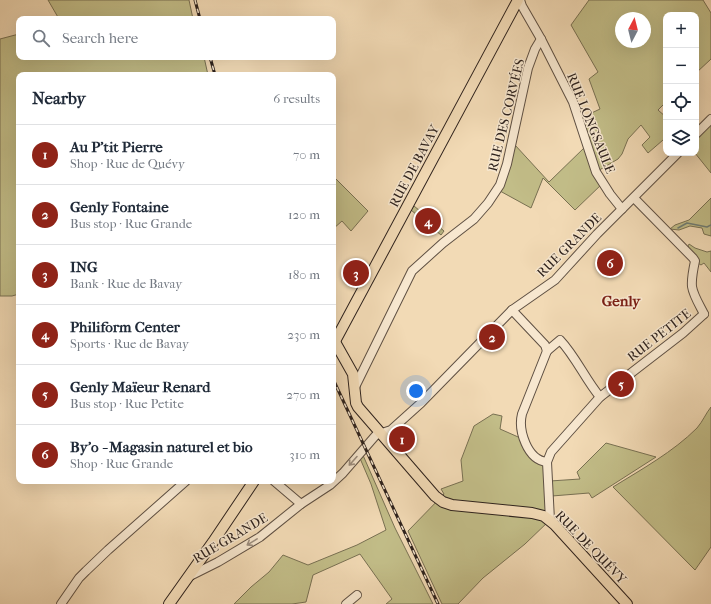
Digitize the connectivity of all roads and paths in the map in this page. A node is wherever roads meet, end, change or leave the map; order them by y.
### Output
1 (519, 0) edge
2 (541, 39) junction
3 (711, 118) edge
4 (699, 131) edge
5 (675, 156) edge
6 (634, 198) junction
7 (622, 209) junction
8 (512, 310) junction
9 (708, 313) edge
10 (336, 339) edge
11 (336, 346) edge
12 (547, 351) junction
13 (355, 387) junction
14 (600, 397) junction
15 (380, 433) junction
16 (547, 462) junction
17 (336, 479) edge
18 (183, 484) edge
19 (252, 484) edge
20 (278, 484) edge
21 (331, 484) edge
22 (301, 504) junction
23 (550, 520) junction
24 (190, 576) junction
25 (356, 595) dead end
26 (62, 604) edge
27 (169, 604) edge
28 (346, 604) edge
29 (627, 604) edge

1 - 2 street, RUE LONGSAULE
1 - 10 main road, RUE DE BAVAY
2 - 7 street, RUE LONGSAULE
2 - 13 street, RUE DES CORVÉES
3 - 4 street
5 - 6 street, RUE GRANDE
6 - 7 street, RUE GRANDE
6 - 9 street
7 - 8 street, RUE GRANDE
8 - 12 street
8 - 15 street, RUE GRANDE
9 - 14 street, RUE PETITE
11 - 13 main road, RUE DE QUÉVY
12 - 14 street
12 - 16 street
13 - 15 main road, RUE DE QUÉVY
14 - 16 street, RUE PETITE
15 -> 17 street, RUE GRANDE
15 - 23 main road, RUE DE QUÉVY
16 - 23 street
18 - 26 street
19 - 24 main road
20 - 22 street
21 -> 22 street, RUE GRANDE
22 -> 24 street, RUE GRANDE
23 - 29 main road, RUE DE QUÉVY
24 - 27 main road
25 - 28 street

